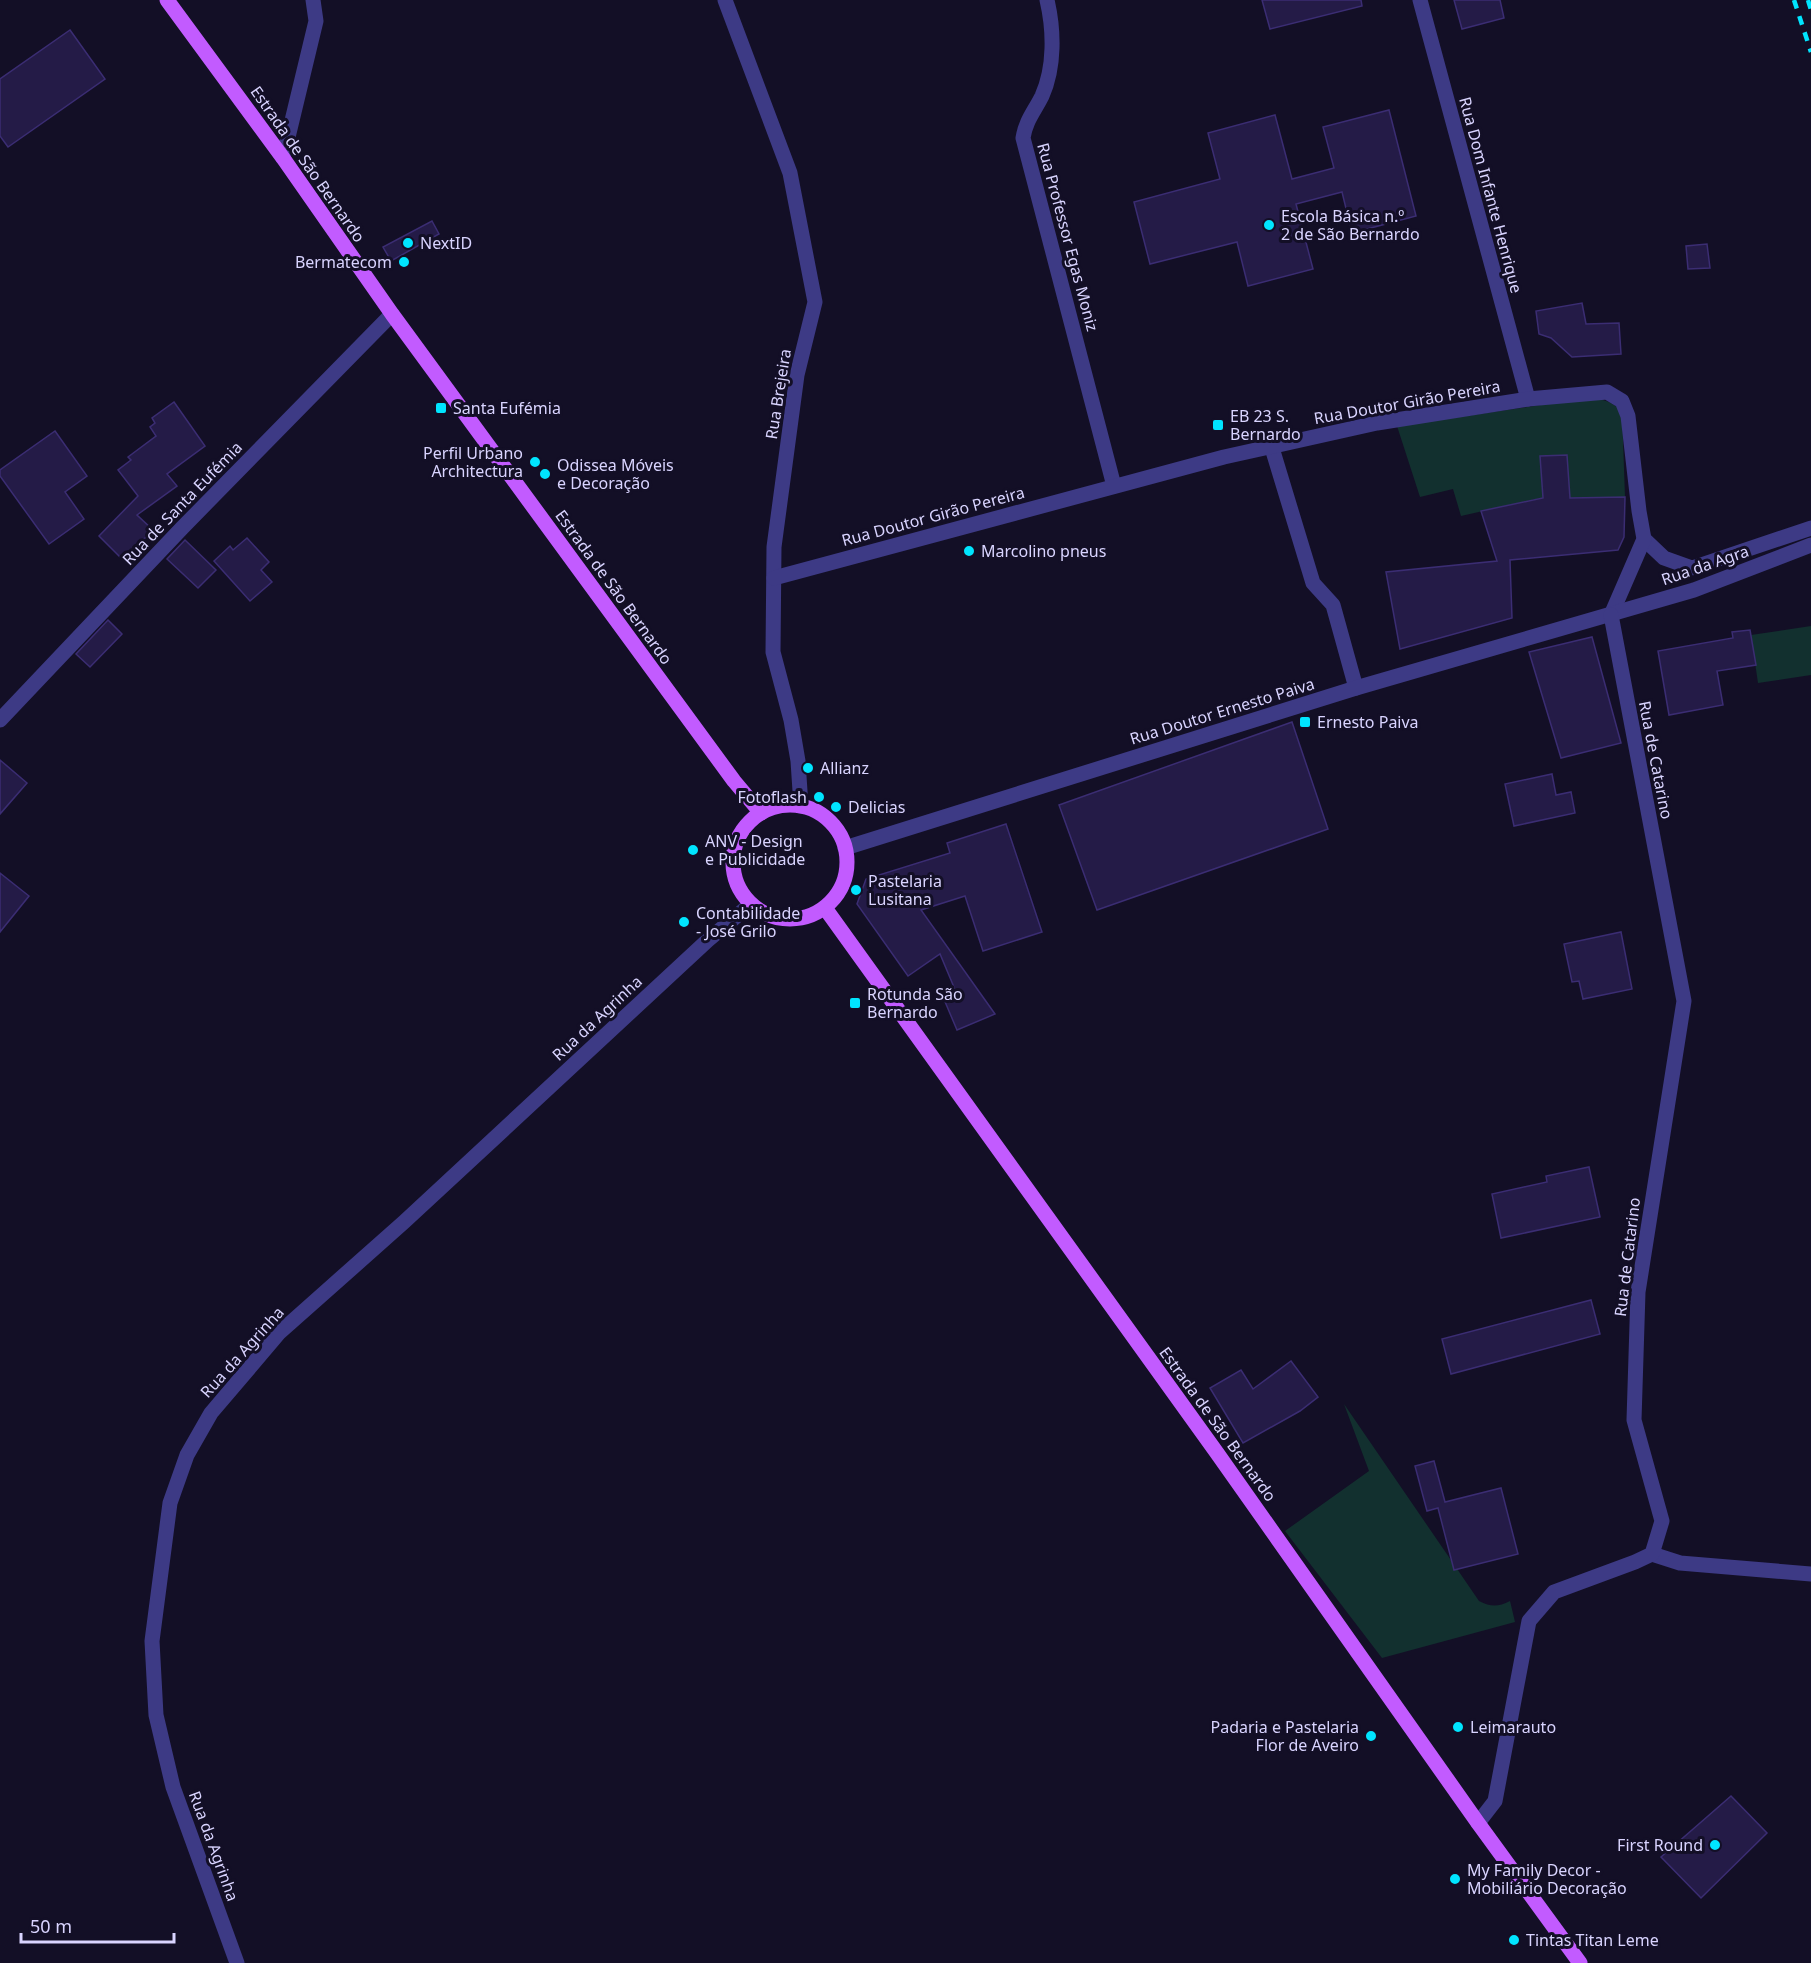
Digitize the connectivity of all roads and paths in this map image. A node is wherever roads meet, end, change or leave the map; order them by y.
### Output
1 (167, 0) edge
2 (314, 0) edge
3 (725, 0) edge
4 (1047, 0) edge
5 (1420, 0) edge
6 (283, 158) junction
7 (392, 314) junction
8 (1528, 399) junction
9 (1272, 448) junction
10 (1114, 486) junction
11 (1811, 528) edge
12 (1644, 539) junction
13 (1811, 545) edge
14 (774, 578) junction
15 (1611, 615) junction
16 (1356, 688) junction
17 (0, 720) edge
18 (801, 806) junction
19 (761, 813) junction
20 (845, 848) junction
21 (751, 904) junction
22 (825, 908) junction
23 (1652, 1554) junction
24 (1811, 1574) edge
25 (1478, 1823) junction
26 (237, 1963) edge
27 (1580, 1963) edge

1 - 6 main road, Estrada de São Bernardo
2 - 6 street
3 - 14 street, Rua Brejeira
4 - 10 street, Rua Professor Egas Moniz
5 - 8 street, Rua Dom Infante Henrique
6 - 7 main road, Estrada de São Bernardo
7 - 17 street, Rua de Santa Eufémia
7 - 19 main road, Estrada de São Bernardo
8 - 9 street, Rua Doutor Girão Pereira
8 - 12 street, Rua Doutor Girão Pereira
9 - 10 street, Rua Doutor Girão Pereira
9 - 16 street
10 - 14 street, Rua Doutor Girão Pereira
11 - 12 street, Rua da Agra
12 - 15 street
13 - 15 street, Rua da Agra
14 - 18 street, Rua Brejeira
15 - 16 street, Rua Doutor Ernesto Paiva
15 - 23 street, Rua de Catarino
16 - 20 street, Rua Doutor Ernesto Paiva
18 - 19 main road
18 - 20 main road
19 - 21 main road
20 - 22 main road
21 - 22 main road
21 - 26 street, Rua da Agrinha
22 - 25 main road, Estrada de São Bernardo
23 - 24 street
23 - 25 street
25 - 27 main road, Estrada de São Bernardo

